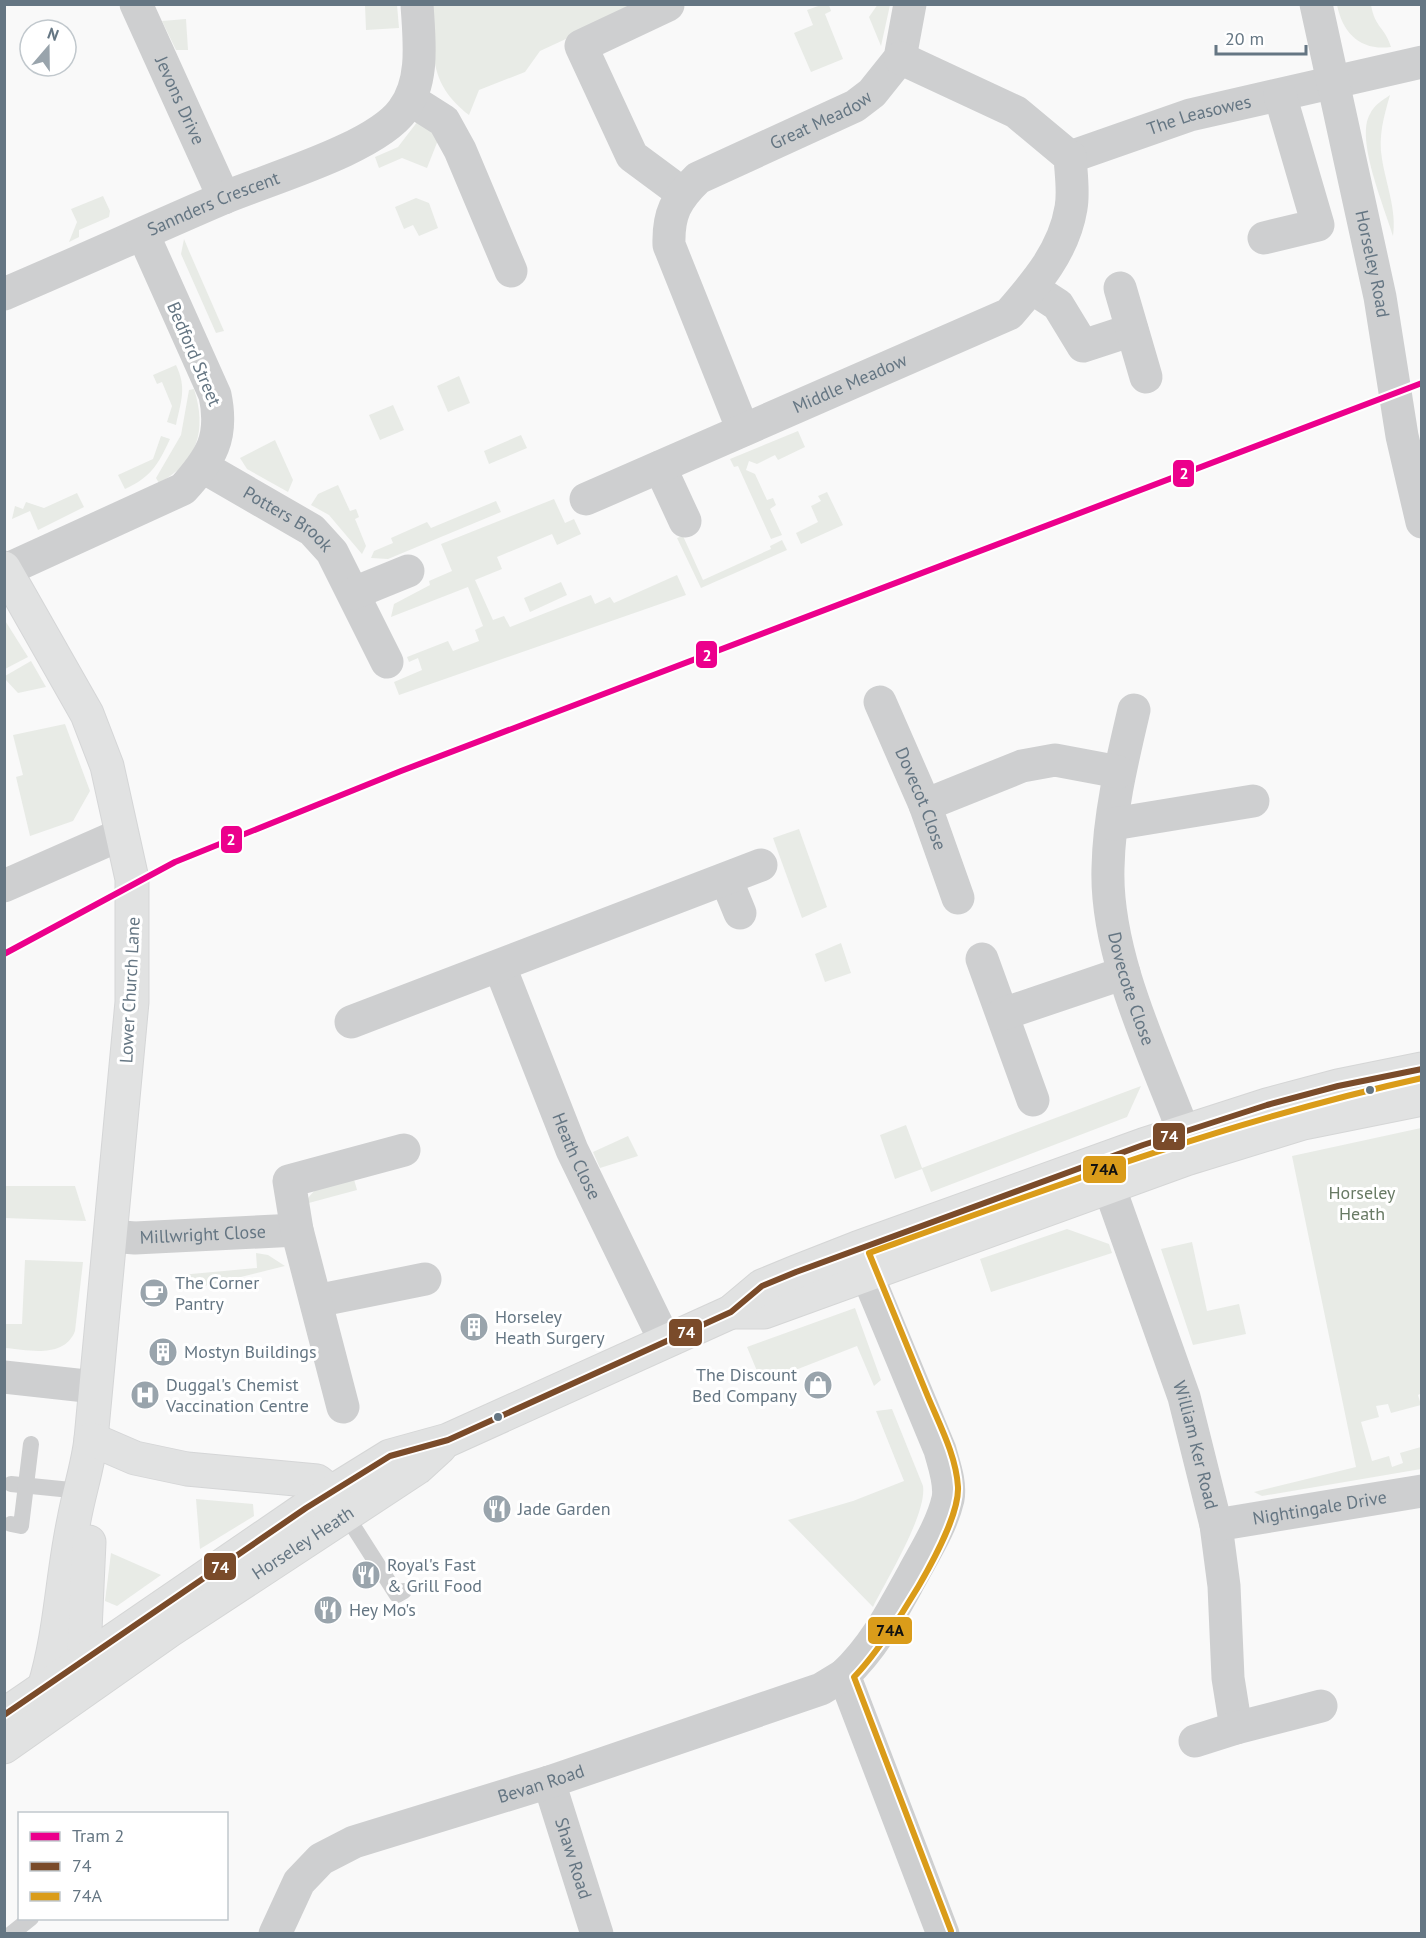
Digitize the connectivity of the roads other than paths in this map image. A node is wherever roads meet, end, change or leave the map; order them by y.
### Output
1 (136, 4) edge
2 (417, 4) edge
3 (910, 4) edge
4 (1316, 4) edge
5 (668, 5) edge
6 (900, 58) junction
7 (1422, 62) edge
8 (1333, 83) junction
9 (1280, 95) junction
10 (411, 100) junction
11 (1070, 158) junction
12 (682, 193) junction
13 (224, 198) junction
14 (142, 234) junction
15 (1264, 238) dead end
16 (511, 271) dead end
17 (1032, 288) junction
18 (1120, 288) dead end
19 (4, 294) edge
20 (1132, 330) junction
21 (1146, 377) dead end
22 (743, 429) junction
23 (203, 467) junction
24 (660, 467) junction
25 (586, 499) dead end
26 (686, 521) dead end
27 (1422, 522) edge
28 (5, 569) edge
29 (408, 571) dead end
30 (354, 593) junction
31 (387, 662) dead end
32 (880, 702) dead end
33 (1134, 710) dead end
34 (1119, 772) junction
35 (1253, 801) dead end
36 (925, 805) junction
37 (1113, 824) junction
38 (122, 834) junction
39 (761, 865) dead end
40 (726, 879) junction
41 (4, 886) edge
42 (958, 898) dead end
43 (740, 913) dead end
44 (982, 959) dead end
45 (500, 967) junction
46 (1124, 973) junction
47 (1003, 1014) junction
48 (351, 1022) dead end
49 (1422, 1069) edge
50 (1422, 1099) edge
51 (1033, 1100) dead end
52 (1188, 1144) junction
53 (404, 1150) dead end
54 (1105, 1174) junction
55 (297, 1230) junction
56 (110, 1236) junction
57 (862, 1261) junction
58 (425, 1279) dead end
59 (316, 1301) junction
60 (731, 1312) junction
61 (665, 1341) junction
62 (4, 1377) edge
63 (95, 1387) junction
64 (343, 1407) dead end
65 (448, 1440) junction
66 (31, 1443) dead end
67 (87, 1466) junction
68 (19, 1485) junction
69 (1422, 1491) edge
70 (338, 1503) junction
71 (11, 1524) dead end
72 (1216, 1525) junction
73 (404, 1591) dead end
74 (82, 1661) junction
75 (844, 1675) junction
76 (58, 1698) junction
77 (1321, 1706) dead end
78 (4, 1715) edge
79 (1236, 1728) junction
80 (1194, 1741) dead end
81 (4, 1747) edge
82 (549, 1782) junction
83 (28, 1920) edge
84 (11, 1934) edge
85 (275, 1934) edge
86 (597, 1934) edge
87 (943, 1934) edge

1 - 13 street, Jevons Drive
2 - 10 street, Sannders Crescent
3 - 6 street, Great Meadow
4 - 8 street, Horseley Road
5 - 12 street
6 - 11 street
6 - 12 street, Great Meadow
7 - 8 street, The Leasowes
8 - 9 street, The Leasowes
8 - 27 street, Horseley Road
9 - 11 street, The Leasowes
9 - 15 street
10 - 13 street, Sannders Crescent
10 - 16 street
11 - 17 street, Middle Meadow
12 - 22 street, Great Meadow
13 - 14 street, Sannders Crescent
14 - 19 street, Sannders Crescent
14 - 23 street, Bedford Street
17 - 20 street
17 - 22 street, Middle Meadow
18 - 20 street
20 - 21 street
22 - 24 street, Middle Meadow
23 - 28 street, Bedford Street
23 - 30 street, Potters Brook
24 - 25 street, Middle Meadow
24 - 26 street
28 - 38 main road, Lower Church Lane
29 - 30 street
30 - 31 street, Potters Brook
32 - 36 street, Dovecot Close
33 - 34 street, Dovecote Close
34 - 36 street
34 - 37 street, Dovecote Close
35 - 37 street
36 - 42 street, Dovecot Close
37 - 46 street, Dovecote Close
38 - 41 street
38 - 56 main road, Lower Church Lane
39 - 40 street
40 - 43 street
40 - 45 street
44 - 47 street
45 - 48 street
45 - 61 street, Heath Close
46 - 47 street
46 - 52 street, Dovecote Close
47 - 51 street
49 - 52 main road, Horseley Heath
50 - 52 main road, Horseley Heath
52 - 54 main road, Horseley Heath
53 - 55 street
54 - 57 main road, Horseley Heath
54 - 57 main road, Horseley Heath
54 - 72 street, William Ker Road
55 - 56 street, Millwright Close
55 - 59 street
56 - 63 main road, Lower Church Lane
57 - 60 main road, Horseley Heath
57 - 60 main road, Horseley Heath
57 - 75 street, Bevan Road
58 - 59 street
59 - 64 street
60 - 61 main road, Horseley Heath
61 - 65 main road, Horseley Heath
62 - 63 street
63 - 67 main road, Lower Church Lane
65 - 70 main road, Horseley Heath
65 - 70 main road, Horseley Heath
66 - 68 lane
67 - 68 lane
67 - 70 main road, Horseley Heath
67 - 74 main road
67 - 76 main road
68 - 71 lane
69 - 72 street, Nightingale Drive
70 - 73 lane
70 - 74 main road, Horseley Heath
70 - 76 main road, Horseley Heath
72 - 79 street, William Ker Road
74 - 76 main road
75 - 82 street, Bevan Road
75 - 87 street
76 - 78 main road
76 - 81 main road
77 - 79 street
79 - 80 street
82 - 85 street, Bevan Road
82 - 86 street, Shaw Road
83 - 84 lane

